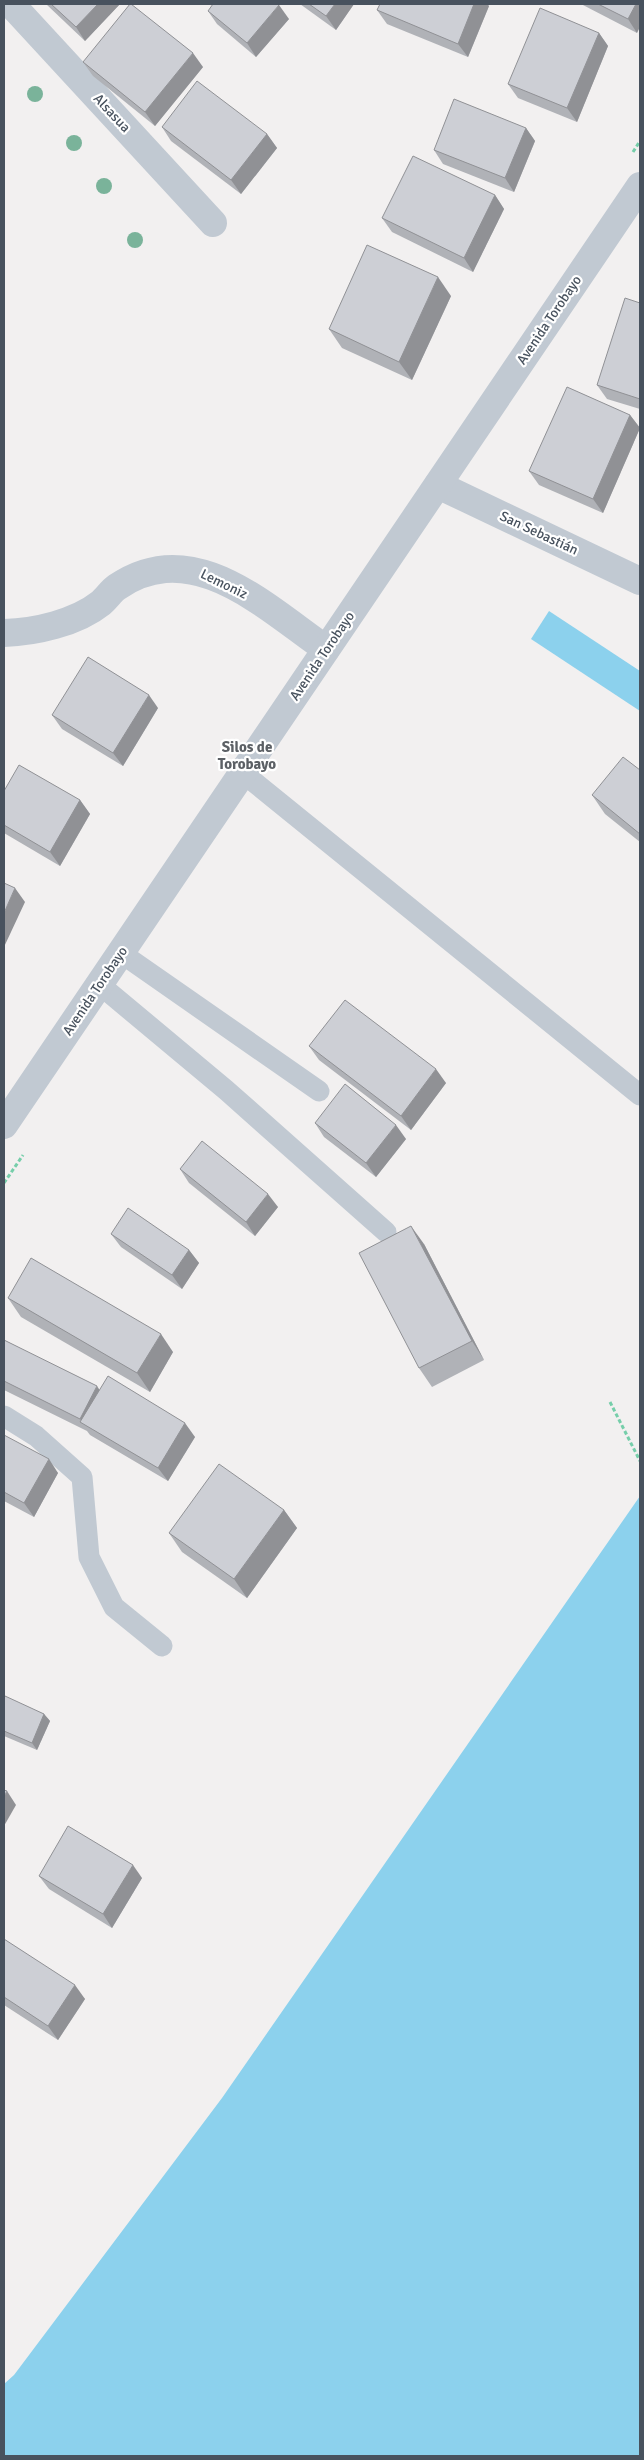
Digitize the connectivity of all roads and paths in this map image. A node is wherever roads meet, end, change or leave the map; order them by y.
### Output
1 (11, 4) edge
2 (640, 186) edge
3 (212, 223) dead end
4 (438, 484) junction
5 (640, 581) edge
6 (4, 633) edge
7 (326, 649) junction
8 (242, 773) junction
9 (121, 953) junction
10 (99, 984) junction
11 (319, 1091) dead end
12 (640, 1095) edge
13 (4, 1125) edge
14 (386, 1232) dead end
15 (610, 1402) dead end
16 (4, 1416) edge
17 (640, 1461) edge
18 (162, 1646) dead end

1 - 3 street, Alsasua
2 - 4 street, Avenida Torobayo
4 - 5 street, San Sebastián
4 - 7 street, Avenida Torobayo
6 - 7 street, Lemoniz
7 - 8 street, Avenida Torobayo
8 - 9 street, Avenida Torobayo
8 - 12 lane
9 - 10 street, Avenida Torobayo
9 - 11 lane
10 - 13 street, Avenida Torobayo
10 - 14 lane
15 - 17 path
16 - 18 lane

